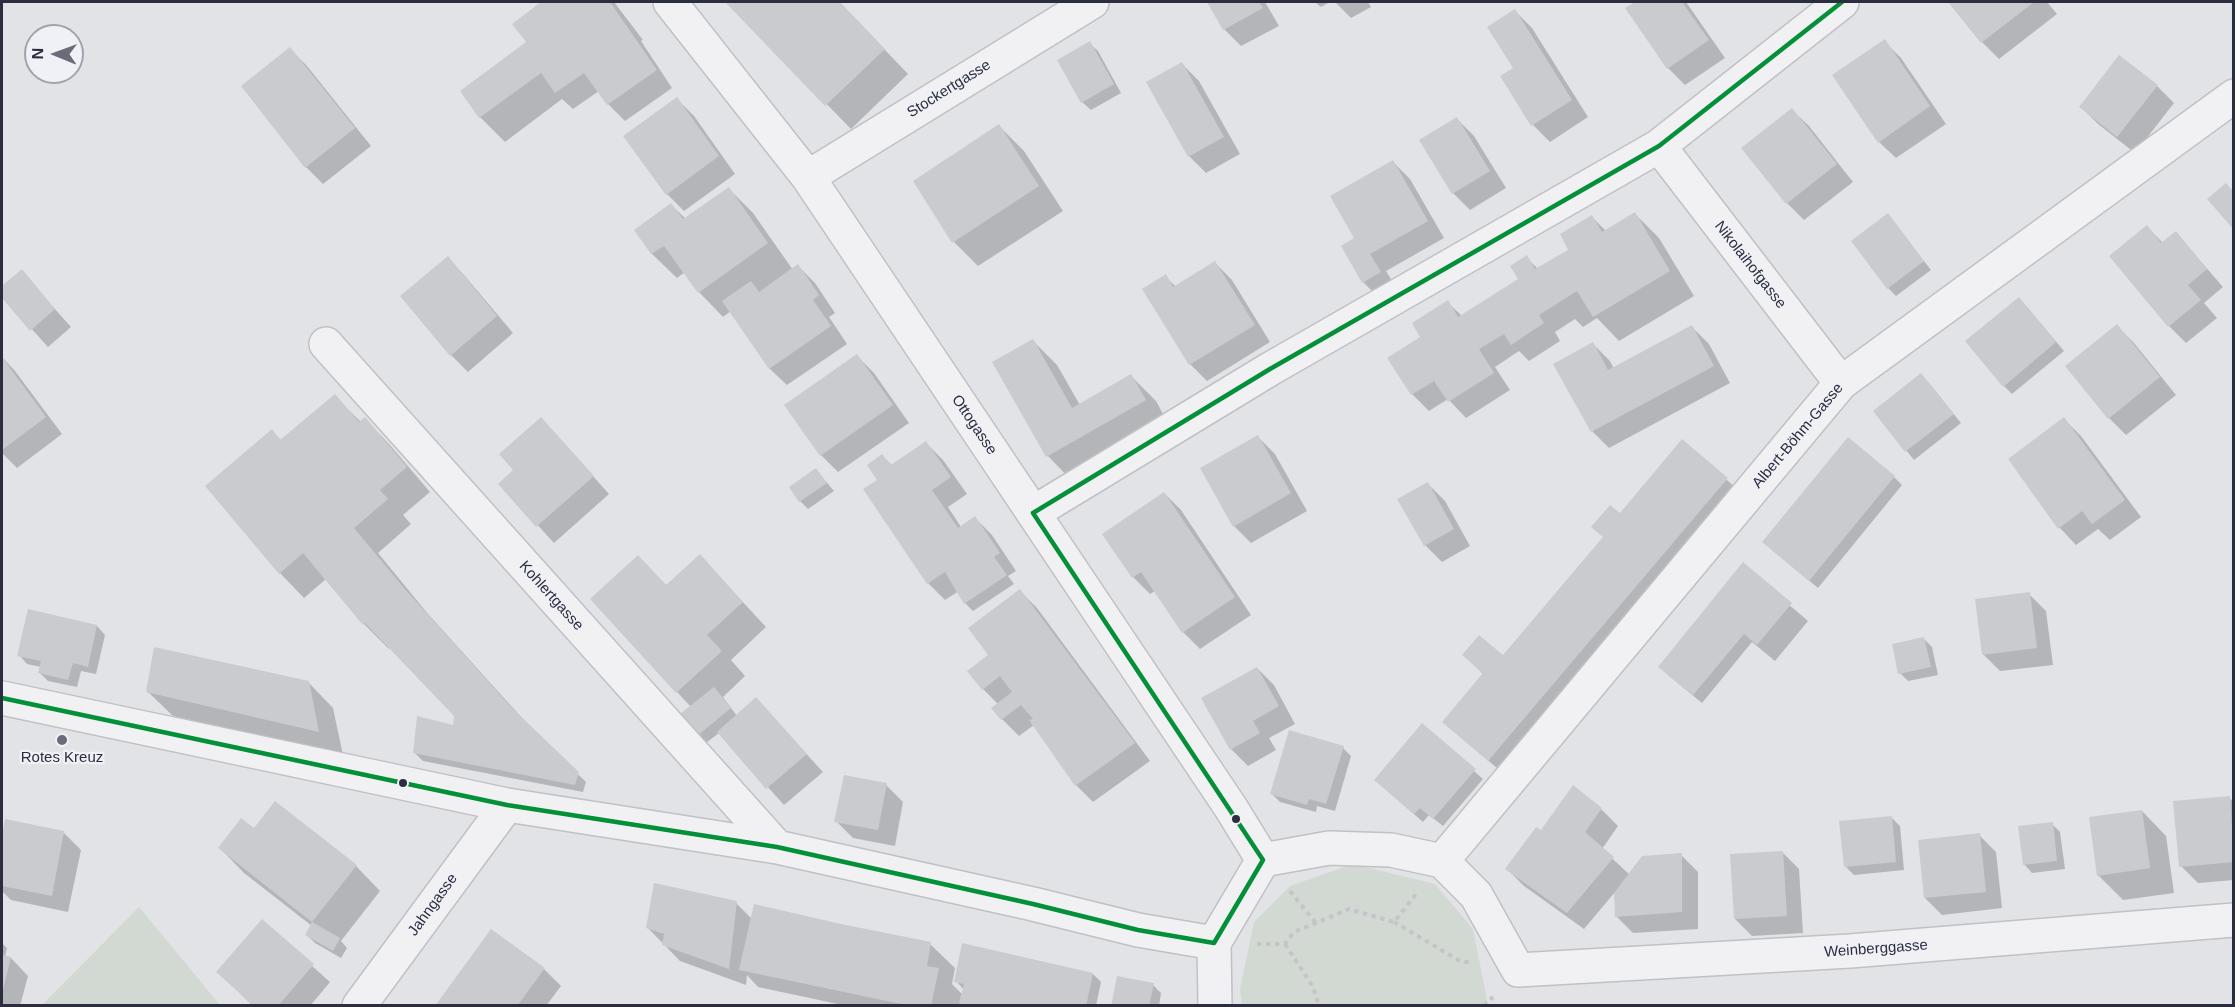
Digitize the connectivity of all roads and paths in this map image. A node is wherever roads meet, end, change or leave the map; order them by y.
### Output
1 (670, 2) edge
2 (1092, 2) edge
3 (1842, 2) edge
4 (2234, 96) edge
5 (1659, 147) junction
6 (808, 177) junction
7 (326, 344) dead end
8 (1841, 383) junction
9 (1033, 513) junction
10 (2, 698) edge
11 (507, 805) junction
12 (777, 847) junction
13 (1263, 860) junction
14 (1442, 861) junction
15 (2234, 920) edge
16 (1394, 922) junction
17 (1214, 943) junction
18 (1285, 944) junction
19 (1518, 970) junction
20 (359, 1005) edge
21 (1215, 1005) edge
22 (1319, 1005) edge

1 - 6 street, Ottogasse
2 - 6 street, Stockertgasse
3 - 5 street
4 - 8 street, Albert-Böhm-Gasse
5 - 8 street, Nikolaihofgasse
5 - 9 street
6 - 9 street, Ottogasse
7 - 12 street, Kohlertgasse
8 - 14 street, Albert-Böhm-Gasse
9 - 13 street, Ottogasse
10 - 11 street
11 - 12 street
11 - 20 street, Jahngasse
12 - 17 street
13 - 14 street
13 - 17 street
14 - 16 path
14 - 19 street
15 - 19 street, Weinberggasse
16 - 18 path
16 - 19 path
17 - 18 path
17 - 21 street
18 - 22 path

